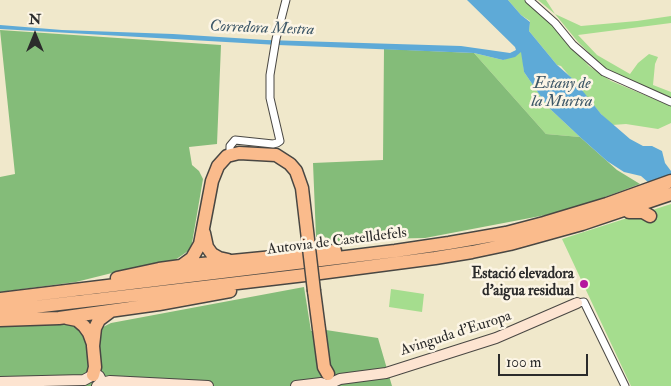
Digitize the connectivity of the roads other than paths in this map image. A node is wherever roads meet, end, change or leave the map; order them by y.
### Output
1 (286, 0) edge
2 (529, 0) edge
3 (671, 102) edge
4 (230, 154) junction
5 (671, 181) edge
6 (663, 194) edge
7 (204, 230) junction
8 (449, 243) junction
9 (233, 260) junction
10 (182, 266) junction
11 (305, 275) junction
12 (63, 292) junction
13 (0, 299) edge
14 (577, 303) joint
15 (0, 311) edge
16 (111, 311) junction
17 (59, 318) junction
18 (0, 320) edge
19 (93, 346) junction
20 (326, 377) junction
21 (97, 381) edge
22 (0, 382) edge
23 (208, 386) edge
24 (296, 386) edge
25 (625, 386) edge

1 - 4 street
2 - 3 street
4 - 7 highway
4 - 20 highway, bridge
5 - 6 highway, Autovia de Castelldefels
6 - 8 highway, Autovia de Castelldefels
6 - 11 highway, Autovia de Castelldefels
7 - 9 highway
7 - 10 highway
8 - 9 highway
8 - 12 highway, Autovia de Castelldefels
9 - 10 highway
10 - 12 highway
11 - 15 highway, Autovia de Castelldefels
11 - 16 highway
12 - 13 highway, Autovia de Castelldefels
14 - 20 street, Avinguda d'Europa
14 - 25 street
16 - 17 highway
16 - 19 highway
17 - 18 highway
17 - 19 highway
19 - 21 highway
20 - 24 street, Avinguda d'Europa
21 - 22 street
21 - 23 street

